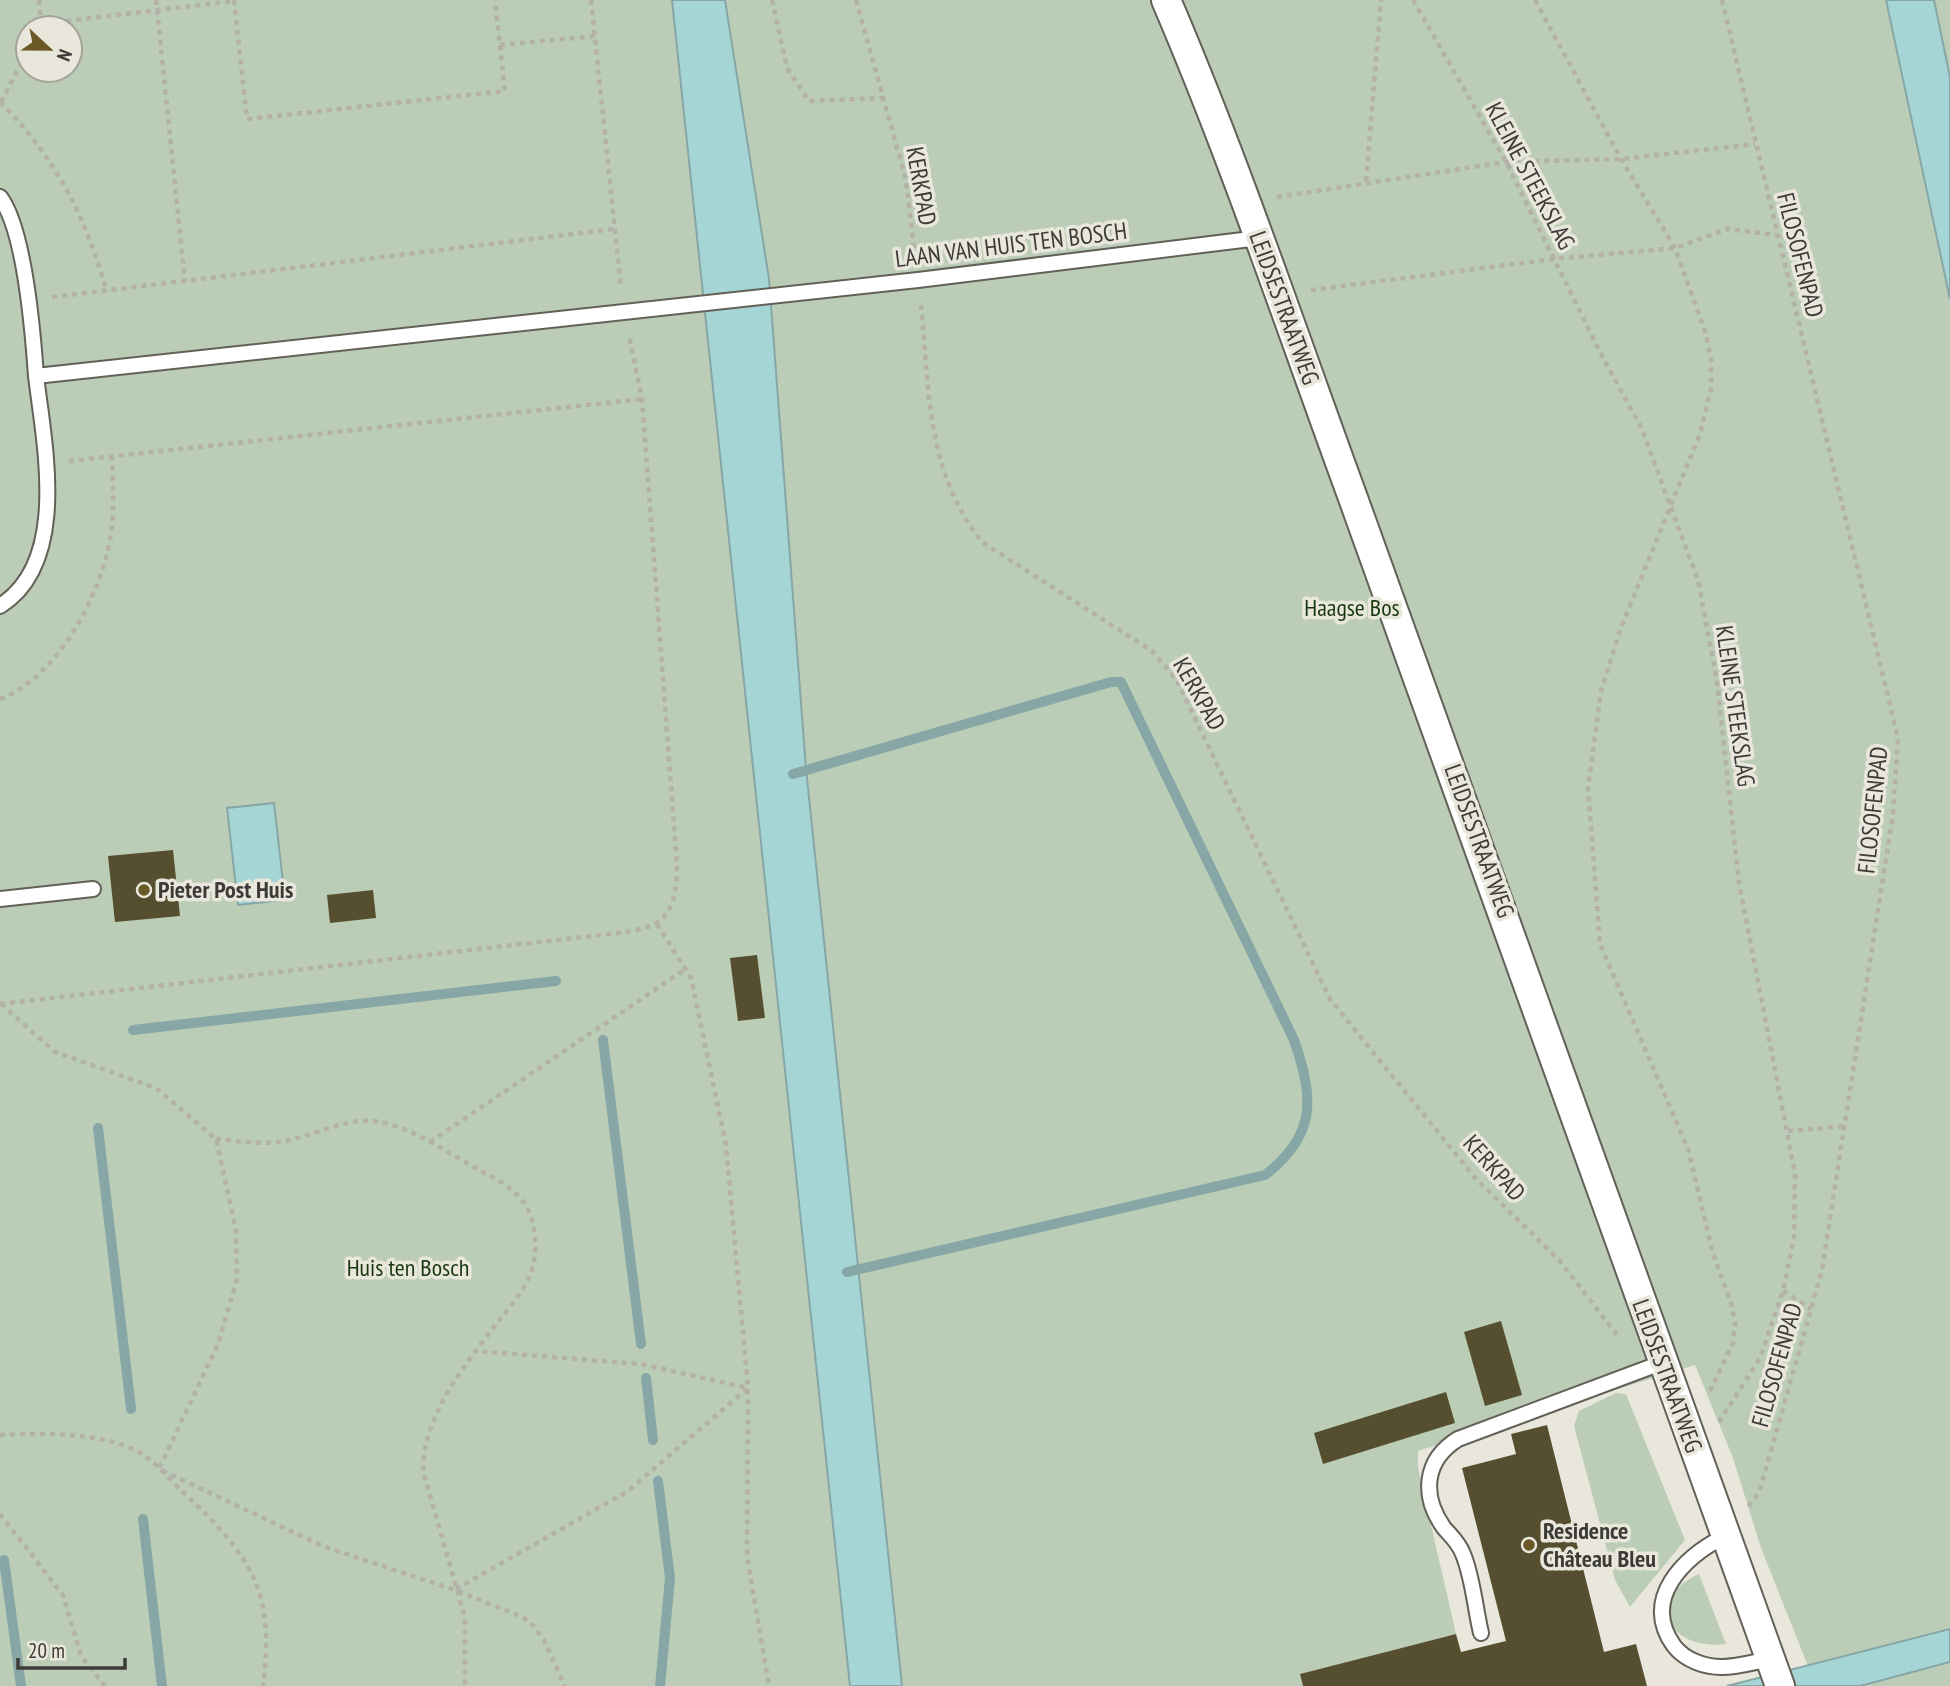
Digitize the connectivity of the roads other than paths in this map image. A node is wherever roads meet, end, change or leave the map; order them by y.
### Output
1 (1166, 0) edge
2 (0, 197) edge
3 (1259, 239) junction
4 (36, 376) junction
5 (0, 606) edge
6 (93, 889) dead end
7 (0, 899) edge
8 (1661, 1363) junction
9 (1725, 1536) junction
10 (1481, 1633) dead end
11 (1770, 1659) junction
12 (1780, 1686) edge

1 - 3 street, LEIDSESTRAATWEG
2 - 4 lane
3 - 4 lane, LAAN VAN HUIS TEN BOSCH
3 - 8 street, LEIDSESTRAATWEG
4 - 5 lane
6 - 7 lane
8 - 9 street, LEIDSESTRAATWEG
8 - 10 lane
9 - 11 street, LEIDSESTRAATWEG
9 - 11 lane
11 - 12 street, LEIDSESTRAATWEG

